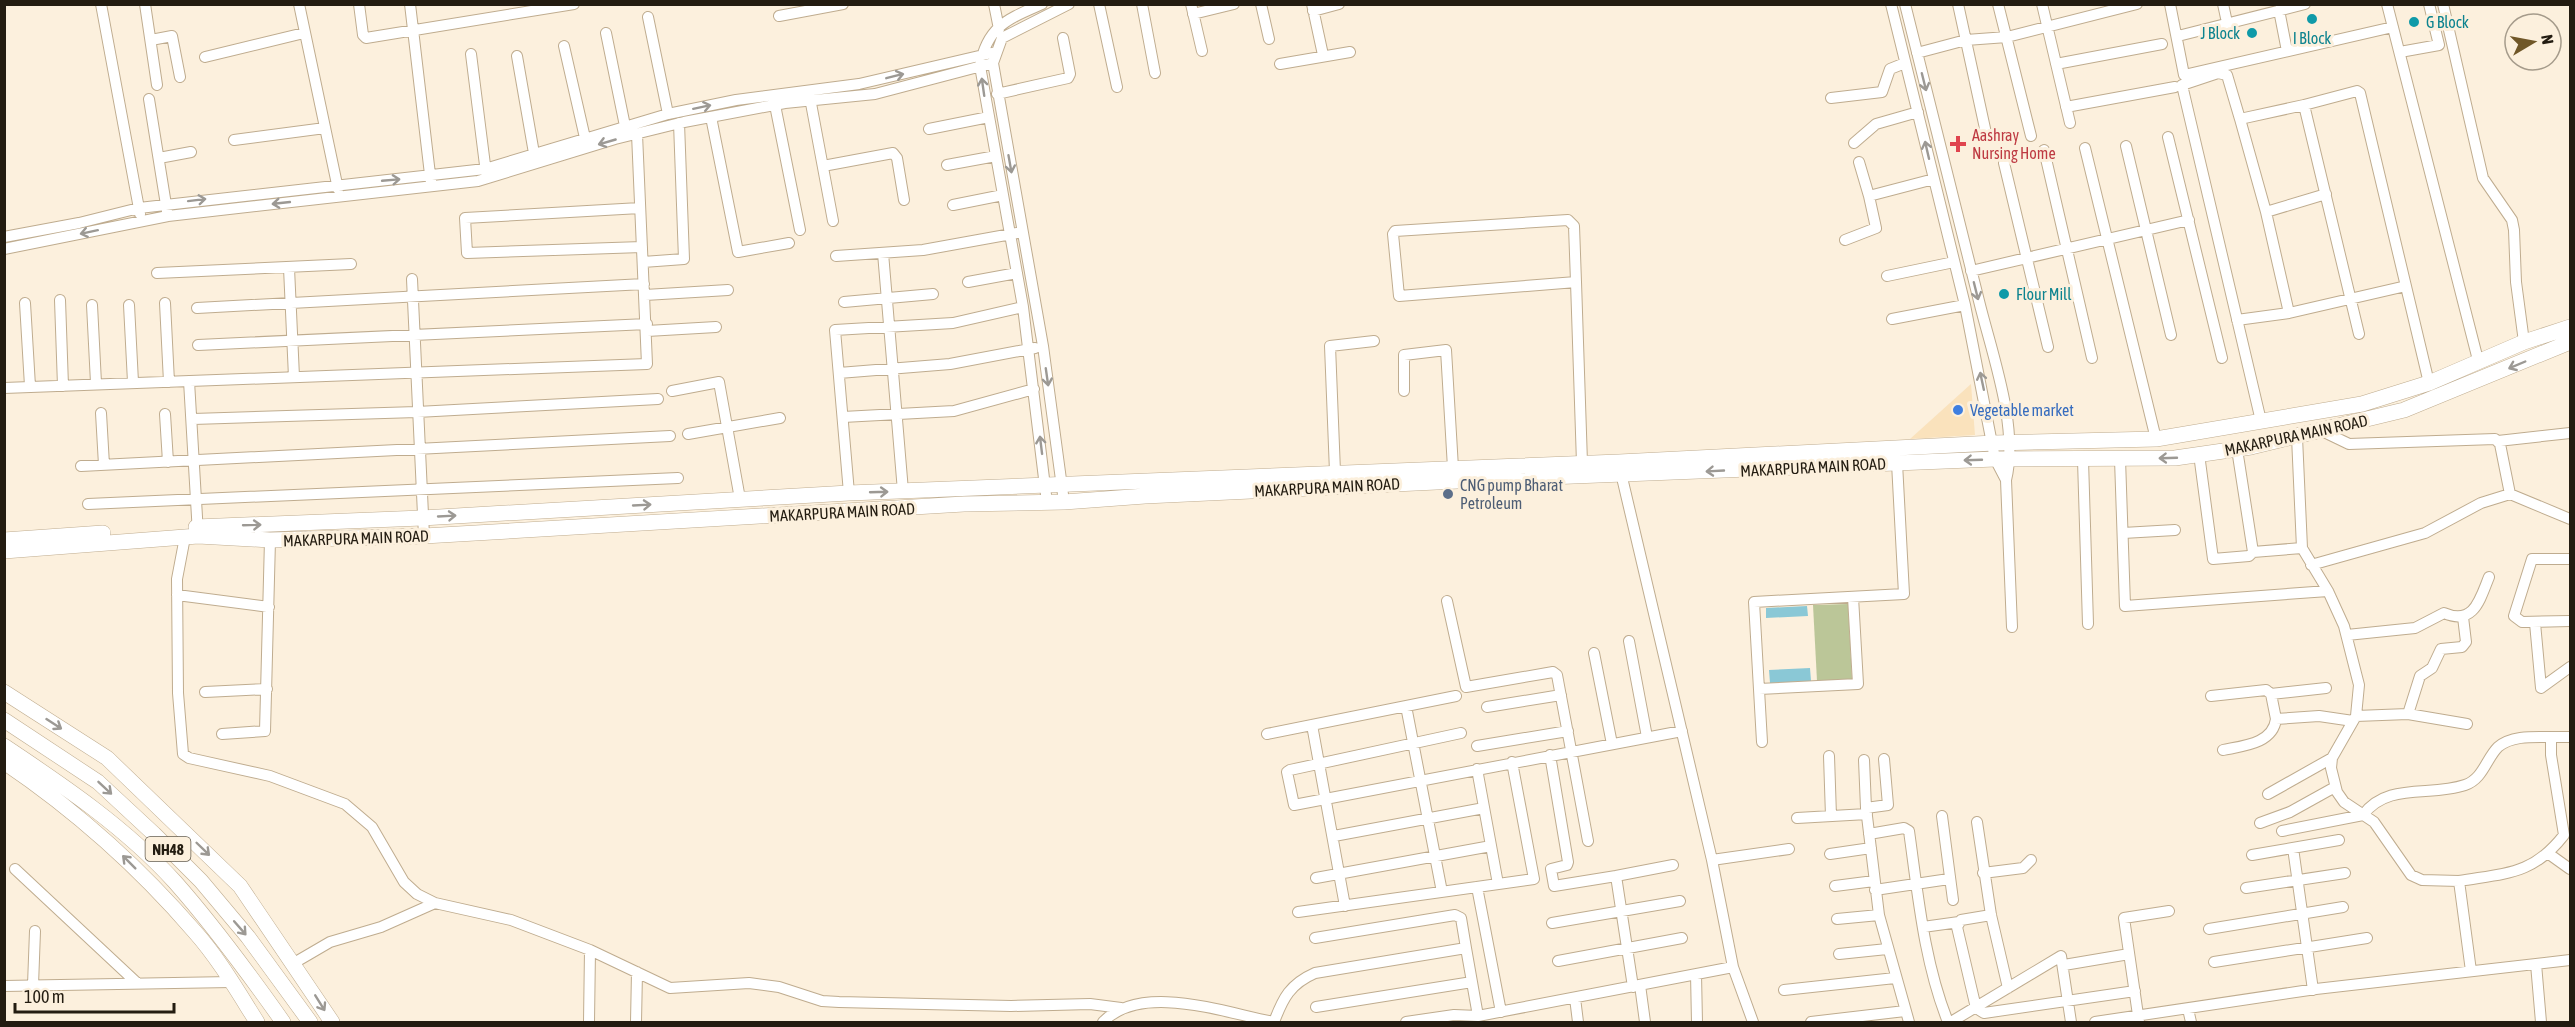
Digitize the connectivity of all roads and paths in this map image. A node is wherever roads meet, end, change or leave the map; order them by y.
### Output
1 (101, 4) edge
2 (145, 4) edge
3 (299, 4) edge
4 (359, 4) edge
5 (410, 4) edge
6 (574, 4) edge
7 (843, 4) edge
8 (994, 4) edge
9 (1008, 4) edge
10 (1042, 4) edge
11 (1070, 4) edge
12 (1099, 4) edge
13 (1142, 4) edge
14 (1234, 4) edge
15 (1261, 4) edge
16 (1339, 4) edge
17 (1891, 4) edge
18 (1905, 4) edge
19 (1958, 4) edge
20 (1998, 4) edge
21 (2042, 4) edge
22 (2137, 4) edge
23 (2170, 4) edge
24 (2223, 4) edge
25 (2305, 4) edge
26 (2387, 4) edge
27 (2429, 4) edge
28 (2444, 4) edge
29 (816, 7) edge
30 (1313, 8) edge
31 (1192, 9) edge
32 (2087, 10) edge
33 (2279, 10) junction
34 (779, 16) dead end
35 (648, 17) dead end
36 (1011, 18) junction
37 (2226, 18) dead end
38 (998, 26) junction
39 (2047, 26) junction
40 (2393, 27) junction
41 (413, 30) junction
42 (1013, 30) junction
43 (304, 33) junction
44 (606, 33) dead end
45 (2178, 36) junction
46 (2007, 37) junction
47 (1002, 38) junction
48 (1064, 38) dead end
49 (1269, 39) dead end
50 (151, 40) junction
51 (1966, 40) junction
52 (2162, 44) dead end
53 (564, 46) dead end
54 (1202, 51) dead end
55 (2288, 51) junction
56 (996, 52) junction
57 (1350, 52) dead end
58 (2400, 52) junction
59 (1917, 53) junction
60 (471, 54) dead end
61 (1323, 55) junction
62 (517, 56) dead end
63 (205, 57) dead end
64 (981, 60) junction
65 (993, 63) junction
66 (1905, 63) junction
67 (1280, 64) dead end
68 (2056, 64) junction
69 (1155, 73) dead end
70 (180, 77) dead end
71 (157, 86) dead end
72 (1117, 87) dead end
73 (2175, 87) dead end
74 (998, 94) junction
75 (810, 97) junction
76 (1831, 98) dead end
77 (149, 99) dead end
78 (736, 100) junction
79 (775, 105) junction
80 (2304, 105) junction
81 (2066, 107) junction
82 (739, 112) junction
83 (1918, 112) junction
84 (668, 114) junction
85 (711, 117) junction
86 (988, 117) junction
87 (2240, 119) junction
88 (679, 123) junction
89 (2070, 123) dead end
90 (625, 126) junction
91 (325, 128) junction
92 (929, 129) dead end
93 (1986, 133) dead end
94 (637, 134) junction
95 (2031, 136) dead end
96 (2168, 137) dead end
97 (585, 138) junction
98 (234, 140) dead end
99 (1854, 144) dead end
100 (2126, 146) dead end
101 (2085, 148) dead end
102 (2044, 150) dead end
103 (191, 152) dead end
104 (996, 156) junction
105 (159, 158) junction
106 (534, 158) junction
107 (1859, 162) dead end
108 (2004, 163) dead end
109 (947, 165) dead end
110 (823, 166) junction
111 (486, 174) junction
112 (1934, 179) junction
113 (431, 182) junction
114 (338, 184) junction
115 (2326, 194) junction
116 (1003, 195) junction
117 (1869, 196) junction
118 (339, 197) junction
119 (904, 200) dead end
120 (166, 204) junction
121 (953, 205) dead end
122 (1955, 205) junction
123 (640, 207) junction
124 (139, 208) junction
125 (1941, 208) junction
126 (2266, 212) junction
127 (168, 216) junction
128 (2189, 220) junction
129 (141, 221) junction
130 (833, 221) dead end
131 (800, 230) dead end
132 (2147, 230) junction
133 (1022, 232) junction
134 (1010, 234) junction
135 (4, 237) edge
136 (2107, 239) junction
137 (1845, 240) dead end
138 (789, 243) dead end
139 (642, 247) junction
140 (4, 249) edge
141 (2067, 249) junction
142 (883, 253) junction
143 (836, 256) dead end
144 (2027, 258) junction
145 (643, 262) junction
146 (1954, 262) junction
147 (351, 264) dead end
148 (289, 268) junction
149 (1971, 271) junction
150 (157, 273) dead end
151 (1017, 273) junction
152 (1887, 276) dead end
153 (412, 279) dead end
154 (968, 282) dead end
155 (1576, 282) junction
156 (2406, 286) junction
157 (645, 289) junction
158 (728, 290) dead end
159 (933, 294) dead end
160 (888, 298) junction
161 (412, 299) junction
162 (2353, 299) junction
163 (60, 300) dead end
164 (844, 302) dead end
165 (25, 303) dead end
166 (165, 303) dead end
167 (291, 303) junction
168 (1965, 304) junction
169 (92, 305) dead end
170 (129, 305) dead end
171 (1023, 307) junction
172 (197, 308) dead end
173 (2289, 313) junction
174 (1892, 319) dead end
175 (2237, 320) junction
176 (890, 326) junction
177 (716, 327) dead end
178 (2571, 327) edge
179 (647, 328) junction
180 (2360, 334) dead end
181 (2171, 335) dead end
182 (415, 336) junction
183 (292, 341) junction
184 (1374, 341) dead end
185 (2524, 342) junction
186 (2571, 342) edge
187 (198, 345) dead end
188 (1043, 346) junction
189 (2048, 347) dead end
190 (1028, 349) junction
191 (2092, 358) dead end
192 (2222, 358) dead end
193 (2478, 360) junction
194 (894, 371) junction
195 (415, 373) junction
196 (839, 373) junction
197 (294, 377) junction
198 (189, 381) junction
199 (133, 382) junction
200 (169, 382) junction
201 (96, 383) junction
202 (2429, 383) junction
203 (30, 386) junction
204 (63, 386) junction
205 (4, 388) edge
206 (1034, 389) junction
207 (672, 391) dead end
208 (1404, 391) dead end
209 (658, 399) dead end
210 (417, 412) junction
211 (101, 414) dead end
212 (165, 414) dead end
213 (897, 416) junction
214 (843, 417) junction
215 (780, 418) dead end
216 (193, 419) junction
217 (2261, 421) junction
218 (727, 427) junction
219 (2322, 431) junction
220 (2571, 433) edge
221 (688, 434) dead end
222 (670, 436) dead end
223 (2297, 437) junction
224 (2156, 440) junction
225 (2498, 441) junction
226 (1994, 443) junction
227 (2010, 443) junction
228 (420, 448) junction
229 (2237, 449) junction
230 (2199, 454) junction
231 (1995, 459) junction
232 (2120, 459) junction
233 (195, 460) junction
234 (2011, 460) junction
235 (2083, 460) junction
236 (168, 462) junction
237 (1582, 463) junction
238 (1897, 463) junction
239 (104, 465) junction
240 (81, 466) dead end
241 (1453, 468) junction
242 (1620, 469) junction
243 (1335, 472) junction
244 (678, 478) dead end
245 (2006, 480) junction
246 (1062, 484) junction
247 (1046, 485) junction
248 (421, 489) junction
249 (903, 491) junction
250 (849, 493) junction
251 (2510, 494) junction
252 (740, 499) junction
253 (196, 501) junction
254 (1064, 502) junction
255 (1047, 503) junction
256 (88, 504) dead end
257 (422, 518) junction
258 (2571, 519) edge
259 (2175, 530) dead end
260 (193, 533) junction
261 (2123, 533) junction
262 (424, 536) junction
263 (4, 540) edge
264 (67, 540) junction
265 (270, 540) junction
266 (2302, 548) junction
267 (4, 551) edge
268 (2253, 552) junction
269 (2571, 559) edge
270 (2311, 565) junction
271 (2489, 577) dead end
272 (2328, 591) junction
273 (177, 595) junction
274 (1853, 597) junction
275 (1447, 601) dead end
276 (269, 607) junction
277 (2463, 617) junction
278 (2571, 621) edge
279 (2535, 623) junction
280 (2088, 624) dead end
281 (2012, 627) dead end
282 (2347, 635) junction
283 (1629, 641) dead end
284 (1594, 653) dead end
285 (2571, 667) edge
286 (2326, 688) dead end
287 (267, 689) junction
288 (1759, 689) junction
289 (4, 692) edge
290 (205, 692) dead end
291 (2271, 694) junction
292 (1561, 695) junction
293 (1456, 696) dead end
294 (2211, 696) dead end
295 (1406, 706) junction
296 (1487, 707) dead end
297 (2408, 714) junction
298 (2276, 719) junction
299 (2354, 719) junction
300 (4, 720) edge
301 (2467, 724) dead end
302 (1312, 725) junction
303 (1568, 731) junction
304 (1682, 731) junction
305 (1461, 733) dead end
306 (222, 734) dead end
307 (1267, 734) dead end
308 (1647, 737) junction
309 (2552, 737) junction
310 (2571, 737) edge
311 (1762, 742) dead end
312 (1414, 743) junction
313 (1612, 744) junction
314 (4, 746) edge
315 (1477, 746) dead end
316 (2223, 750) dead end
317 (1572, 751) junction
318 (1550, 755) junction
319 (1829, 756) dead end
320 (2332, 758) junction
321 (1884, 759) dead end
322 (1864, 760) dead end
323 (4, 762) edge
324 (1512, 762) junction
325 (1320, 763) junction
326 (1477, 769) junction
327 (1422, 781) junction
328 (2335, 787) junction
329 (2268, 794) dead end
330 (1326, 800) junction
331 (1484, 808) junction
332 (1866, 811) junction
333 (2363, 815) junction
334 (1831, 816) junction
335 (1942, 816) dead end
336 (1797, 818) dead end
337 (1429, 819) junction
338 (1977, 822) dead end
339 (2260, 823) dead end
340 (2282, 831) dead end
341 (2567, 833) edge
342 (1869, 834) junction
343 (1334, 836) junction
344 (2339, 840) dead end
345 (1588, 841) dead end
346 (1491, 846) junction
347 (1870, 848) junction
348 (2293, 848) junction
349 (1789, 849) dead end
350 (1830, 854) dead end
351 (2549, 854) junction
352 (2252, 855) dead end
353 (1436, 857) junction
354 (1712, 860) junction
355 (2031, 860) dead end
356 (1673, 866) dead end
357 (15, 869) dead end
358 (2571, 869) edge
359 (1983, 873) junction
360 (2345, 873) dead end
361 (1339, 875) junction
362 (1616, 876) junction
363 (1316, 878) dead end
364 (1949, 879) junction
365 (2297, 881) junction
366 (2459, 881) junction
367 (1498, 884) junction
368 (1916, 884) junction
369 (1874, 885) junction
370 (1835, 886) dead end
371 (1477, 887) junction
372 (2246, 888) dead end
373 (1442, 892) junction
374 (1953, 900) dead end
375 (1680, 901) dead end
376 (435, 903) junction
377 (1345, 906) junction
378 (2343, 907) dead end
379 (1622, 911) junction
380 (2169, 911) dead end
381 (1298, 912) dead end
382 (2302, 914) junction
383 (1879, 915) junction
384 (1991, 915) junction
385 (1837, 919) dead end
386 (1959, 922) junction
387 (1552, 923) dead end
388 (1923, 927) junction
389 (2209, 929) dead end
390 (35, 932) dead end
391 (1315, 938) dead end
392 (1682, 938) dead end
393 (2367, 938) dead end
394 (2307, 947) junction
395 (1466, 948) junction
396 (1627, 948) junction
397 (1887, 948) junction
398 (590, 950) junction
399 (1839, 954) dead end
400 (2129, 954) junction
401 (2571, 960) edge
402 (1558, 961) dead end
403 (2214, 962) dead end
404 (294, 963) junction
405 (2536, 964) junction
406 (2064, 965) junction
407 (1733, 967) junction
408 (2472, 971) junction
409 (637, 972) junction
410 (1696, 974) junction
411 (1895, 978) junction
412 (231, 982) junction
413 (1472, 982) junction
414 (137, 983) junction
415 (33, 985) junction
416 (4, 986) edge
417 (1636, 986) junction
418 (2008, 988) junction
419 (1784, 990) dead end
420 (2313, 990) junction
421 (2134, 991) junction
422 (1575, 998) junction
423 (2069, 1002) junction
424 (1316, 1006) dead end
425 (1121, 1008) junction
426 (1976, 1008) junction
427 (2188, 1009) junction
428 (1905, 1011) junction
429 (1501, 1012) junction
430 (306, 1016) edge
431 (1478, 1016) junction
432 (2139, 1019) edge
433 (1274, 1022) edge
434 (257, 1023) edge
435 (283, 1023) edge
436 (332, 1023) edge
437 (589, 1023) edge
438 (636, 1023) edge
439 (1103, 1023) edge
440 (1407, 1023) edge
441 (1578, 1023) edge
442 (1645, 1023) edge
443 (1697, 1023) edge
444 (1753, 1023) edge
445 (1811, 1023) edge
446 (1909, 1023) edge
447 (1949, 1023) edge
448 (2071, 1023) edge
449 (2095, 1023) edge
450 (2191, 1023) edge
451 (2541, 1023) edge

1 - 124 street
2 - 50 street
3 - 43 street
4 - 41 street
5 - 41 street
6 - 41 street
7 - 29 street
8 - 38 street
9 - 36 street
10 - 36 street
11 - 42 street
12 - 72 street
13 - 69 street
14 - 31 street
15 - 49 street
16 - 30 street
17 - 66 street
18 - 59 street
19 - 51 street
20 - 46 street
21 - 39 street
22 - 32 street
23 - 45 street
24 - 37 street
25 - 33 street
26 - 40 street
27 - 58 street
28 - 185 street
29 - 34 street
30 - 61 street
31 - 54 street
32 - 39 street
33 - 45 street
33 - 55 street
35 - 84 street
36 - 38 street
36 - 42 street
38 - 47 street
38 - 64 street
39 - 46 street
39 - 68 street
40 - 55 street
40 - 58 street
41 - 113 street
42 - 47 street
43 - 63 street
43 - 91 street
44 - 90 street
45 - 55 street
46 - 51 street
46 - 95 street
47 - 56 street
48 - 74 street
50 - 70 street
50 - 71 street
51 - 59 street
51 - 93 street
52 - 68 street
53 - 97 street
56 - 64 street
56 - 65 street
57 - 61 street
58 - 193 street
59 -> 122 street
60 - 111 street
61 - 67 street
62 - 106 street
64 - 65 street
64 - 75 street
86 -> 64 street
65 - 74 street
66 - 76 street
66 - 83 street
68 - 81 street
73 - 81 street
74 -> 133 street
75 - 78 street
75 - 79 street
75 - 110 street
77 - 105 street
78 - 82 street
84 -> 78 street
79 - 82 street
79 - 131 street
80 - 87 street
80 - 115 street
80 - 156 street
81 - 89 street
82 - 85 street
83 - 99 street
112 -> 83 street
84 - 90 street
85 - 88 street
85 - 138 street
86 - 92 street
86 - 104 street
87 - 126 street
87 - 175 street
88 - 94 street
88 - 145 street
90 - 97 street
91 - 98 street
91 - 114 street
94 -> 106 street
94 - 123 street
96 - 128 street
97 - 106 street
100 - 132 street
101 - 136 street
102 - 141 street
103 - 105 street
104 - 109 street
104 - 116 street
105 - 120 street
106 - 111 street
107 - 117 street
108 - 144 street
110 - 119 street
110 - 130 street
111 - 113 street
112 - 117 street
112 - 125 street
114 -> 113 street
113 - 118 street
114 - 118 street
120 -> 114 street
115 - 126 street
115 - 162 street
116 - 121 street
116 - 134 street
117 - 137 street
118 -> 127 street
120 - 124 street
120 - 127 street
122 - 125 street
122 - 149 street
123 - 139 street
123 - 139 street
124 - 129 street
124 - 135 street
125 - 146 street
126 - 173 street
127 - 129 street
128 - 132 street
128 - 192 street
129 -> 140 street
132 - 136 street
132 - 181 street
133 - 134 street
133 - 188 street
134 - 142 street
134 - 151 street
136 - 141 street
136 - 224 street
139 - 145 street
141 - 144 street
141 - 191 street
142 - 143 street
142 - 160 street
144 - 149 street
144 - 189 street
145 - 157 street
146 - 152 street
146 - 168 street
147 - 148 street
148 - 150 street
148 - 167 street
149 -> 227 street
151 - 154 street
151 - 171 street
153 - 161 street
155 - 155 street
155 - 237 street
156 - 162 street
156 - 202 street
157 - 158 street
157 - 161 street
157 - 179 street
159 - 160 street
160 - 164 street
160 - 176 street
161 - 167 street
161 - 182 street
162 - 173 street
162 - 180 street
163 - 204 street
165 - 203 street
166 - 200 street
167 - 172 street
167 - 183 street
168 - 174 street
226 -> 168 street
169 - 201 street
170 - 199 street
171 - 176 street
171 - 190 street
173 - 175 street
175 - 217 street
176 - 194 street
176 - 196 street
177 - 179 street
178 - 185 highway, MAKARPURA MAIN ROAD
179 - 182 street
179 - 195 street
182 - 183 street
182 - 195 street
183 - 187 street
183 - 197 street
184 - 243 street
185 - 193 highway, MAKARPURA MAIN ROAD
186 -> 219 highway, MAKARPURA MAIN ROAD
188 - 190 street
188 -> 246 street
190 - 194 street
190 - 206 street
193 - 202 highway, MAKARPURA MAIN ROAD
194 - 196 street
194 - 213 street
195 - 197 street
195 - 210 street
196 - 214 street
197 - 198 street
198 - 200 street
198 - 216 street
199 - 200 street
199 - 201 street
201 - 204 street
202 - 217 highway, MAKARPURA MAIN ROAD
203 - 204 street
203 - 205 street
206 - 213 street
247 -> 206 street
207 - 218 street
208 - 241 street
209 - 210 street
210 - 216 street
210 - 228 street
211 - 239 street
212 - 236 street
213 - 214 street
213 - 249 street
214 - 250 street
215 - 218 street
216 - 233 street
217 - 224 highway, MAKARPURA MAIN ROAD
218 - 221 street
218 - 252 street
219 - 223 highway, MAKARPURA MAIN ROAD
219 - 225 street
220 - 225 street
222 - 228 street
223 - 229 highway, MAKARPURA MAIN ROAD
223 - 266 street
224 - 227 highway, MAKARPURA MAIN ROAD
225 - 251 street
226 - 227 highway, MAKARPURA MAIN ROAD
226 - 231 street
226 - 242 highway, MAKARPURA MAIN ROAD
227 - 234 street
228 - 233 street
228 - 248 street
229 - 230 highway, MAKARPURA MAIN ROAD
229 - 268 street
230 -> 232 highway, MAKARPURA MAIN ROAD
230 - 268 street
231 - 234 highway, MAKARPURA MAIN ROAD
231 -> 238 highway, MAKARPURA MAIN ROAD
231 - 245 street
232 - 235 highway, MAKARPURA MAIN ROAD
232 - 261 street
233 - 236 street
233 - 253 street
234 - 235 highway, MAKARPURA MAIN ROAD
234 - 245 street
235 - 280 street
236 - 239 street
237 - 241 highway, MAKARPURA MAIN ROAD
237 - 242 highway, MAKARPURA MAIN ROAD
238 -> 242 highway, MAKARPURA MAIN ROAD
238 - 274 street
239 - 240 street
241 - 243 highway, MAKARPURA MAIN ROAD
242 - 254 highway, MAKARPURA MAIN ROAD
242 - 304 street
243 - 246 highway, MAKARPURA MAIN ROAD
244 - 248 street
245 - 281 street
246 - 247 highway, MAKARPURA MAIN ROAD
246 - 254 street
247 - 249 highway, MAKARPURA MAIN ROAD
247 - 255 street
248 - 253 street
248 - 257 street
250 -> 249 highway, MAKARPURA MAIN ROAD
250 - 252 highway, MAKARPURA MAIN ROAD
251 - 258 street
251 - 270 street
257 -> 252 highway, MAKARPURA MAIN ROAD
253 - 256 street
253 - 260 street
254 - 255 highway, MAKARPURA MAIN ROAD
255 - 262 highway, MAKARPURA MAIN ROAD
260 -> 257 highway, MAKARPURA MAIN ROAD
257 - 262 street
259 - 261 street
260 - 264 highway, MAKARPURA MAIN ROAD
260 - 265 highway, MAKARPURA MAIN ROAD
260 - 273 street
261 - 272 street
262 - 265 highway, MAKARPURA MAIN ROAD
263 - 264 highway
264 - 267 highway
265 - 276 street
266 - 268 street
266 - 270 street
269 - 279 street
270 - 272 street
271 - 277 street
272 - 282 street
273 - 276 street
273 - 376 street
274 - 288 street
274 - 288 street
275 - 292 street
276 - 287 street
277 - 282 street
277 - 297 street
278 - 279 street
279 - 285 street
282 - 299 street
283 - 308 street
284 - 313 street
286 - 291 street
287 - 290 street
287 - 306 street
288 - 311 street
289 -> 404 highway
291 - 294 street
291 - 298 street
292 - 296 street
292 - 303 street
293 - 295 street
295 - 302 street
295 - 312 street
297 - 299 street
297 - 301 street
298 - 299 street
298 - 316 street
299 - 320 street
300 -> 430 highway, NH48
302 - 307 street
302 - 325 street
303 - 315 street
303 - 317 street
304 - 308 street
304 - 354 street
305 - 312 street
308 - 313 street
309 - 310 street
309 - 333 street
309 - 341 street
312 - 325 street
312 - 327 street
313 - 317 street
314 - 435 highway, NH48
317 - 318 street
317 - 345 street
318 - 324 street
318 - 362 street
319 - 334 street
320 - 328 street
320 - 329 street
321 - 332 street
322 - 332 street
412 -> 323 highway
324 - 326 street
324 - 367 street
325 - 330 street
325 - 330 street
326 - 327 street
326 - 331 street
327 - 330 street
327 - 337 street
328 - 333 street
328 - 339 street
330 - 343 street
331 - 337 street
331 - 346 street
332 - 334 street
332 - 342 street
333 - 340 street
333 - 366 street
334 - 336 street
335 - 364 street
337 - 343 street
337 - 353 street
338 - 359 street
341 - 351 street
342 - 347 street
342 - 368 street
343 - 361 street
344 - 348 street
346 - 353 street
346 - 367 street
347 - 350 street
347 - 369 street
348 - 352 street
348 - 365 street
349 - 354 street
351 - 358 street
351 - 366 street
353 - 361 street
353 - 373 street
354 - 407 street
355 - 359 street
356 - 362 street
357 - 414 street
359 - 384 street
360 - 365 street
361 - 363 street
361 - 377 street
362 - 379 street
364 - 368 street
364 - 374 street
365 - 372 street
365 - 382 street
366 - 408 street
367 - 371 street
368 - 369 street
368 - 388 street
369 - 370 street
369 - 383 street
371 - 373 street
371 - 429 street
373 - 377 street
375 - 379 street
376 - 398 street
376 - 404 street
377 - 381 street
378 - 382 street
379 - 387 street
379 - 396 street
380 - 400 street
382 - 389 street
382 - 394 street
383 - 385 street
383 - 397 street
384 - 386 street
384 - 418 street
386 - 388 street
386 - 426 street
388 - 447 street
390 - 415 street
391 - 395 street
392 - 396 street
393 - 394 street
394 - 403 street
394 - 420 street
395 - 413 street
395 - 433 street
396 - 402 street
396 - 417 street
397 - 399 street
397 - 411 street
398 - 409 street
398 - 437 street
400 - 406 street
400 - 421 street
401 - 405 street
404 -> 436 highway
405 - 408 street
405 - 451 street
406 - 418 street
406 - 423 street
407 - 410 street
407 - 444 street
408 - 420 street
409 - 425 street
409 - 438 street
410 - 417 street
410 - 443 street
411 - 419 street
411 - 428 street
412 - 414 street
412 - 434 highway
413 - 424 street
413 - 431 street
414 - 415 street
415 - 416 street
417 - 422 street
417 - 442 street
418 - 426 street
420 - 427 street
421 - 423 street
421 - 432 street
422 - 429 street
422 - 441 street
423 - 426 street
423 - 448 street
425 - 433 street
425 - 439 street
426 - 447 street
427 - 432 street
427 - 450 street
428 - 445 street
428 - 446 street
429 - 431 street
431 - 440 street
432 - 449 street

